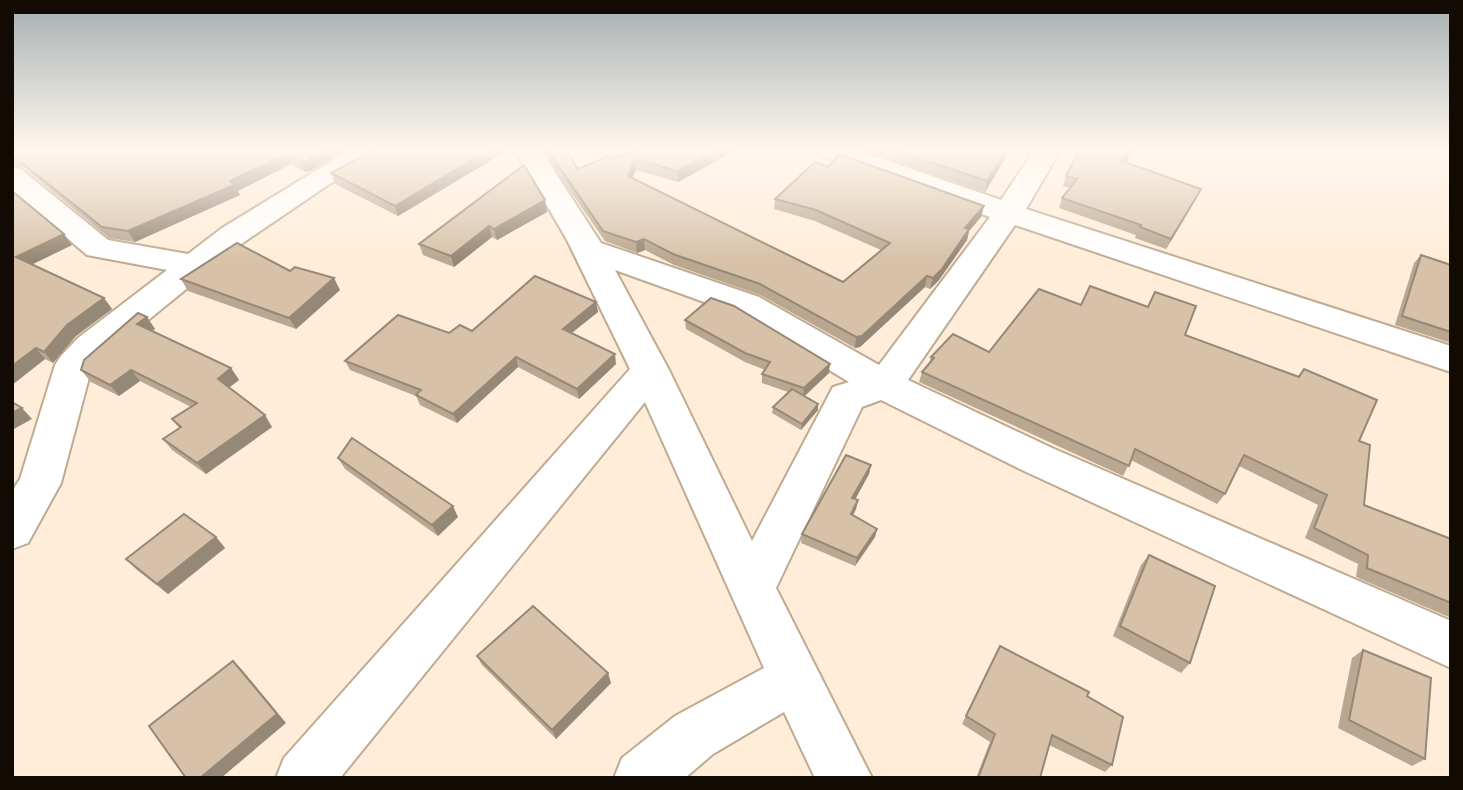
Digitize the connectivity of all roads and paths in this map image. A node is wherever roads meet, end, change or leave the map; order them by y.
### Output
1 (24, 186) edge
2 (308, 186) edge
3 (550, 186) edge
4 (931, 186) edge
5 (1025, 186) edge
6 (1008, 214) junction
7 (589, 250) junction
8 (194, 265) junction
9 (1451, 359) edge
10 (650, 370) junction
11 (884, 385) junction
12 (12, 530) edge
13 (752, 588) junction
14 (1451, 645) edge
15 (793, 679) junction
16 (304, 778) edge
17 (642, 778) edge
18 (844, 778) edge

1 - 8 street
2 - 8 street
3 - 7 street
4 - 6 street
5 - 6 street
6 - 9 street
6 - 11 street
7 - 10 street
7 - 11 street
8 - 12 street
10 - 13 street
10 - 16 street
11 - 13 street
11 - 14 street
13 - 15 street
15 - 17 street
15 - 18 street

